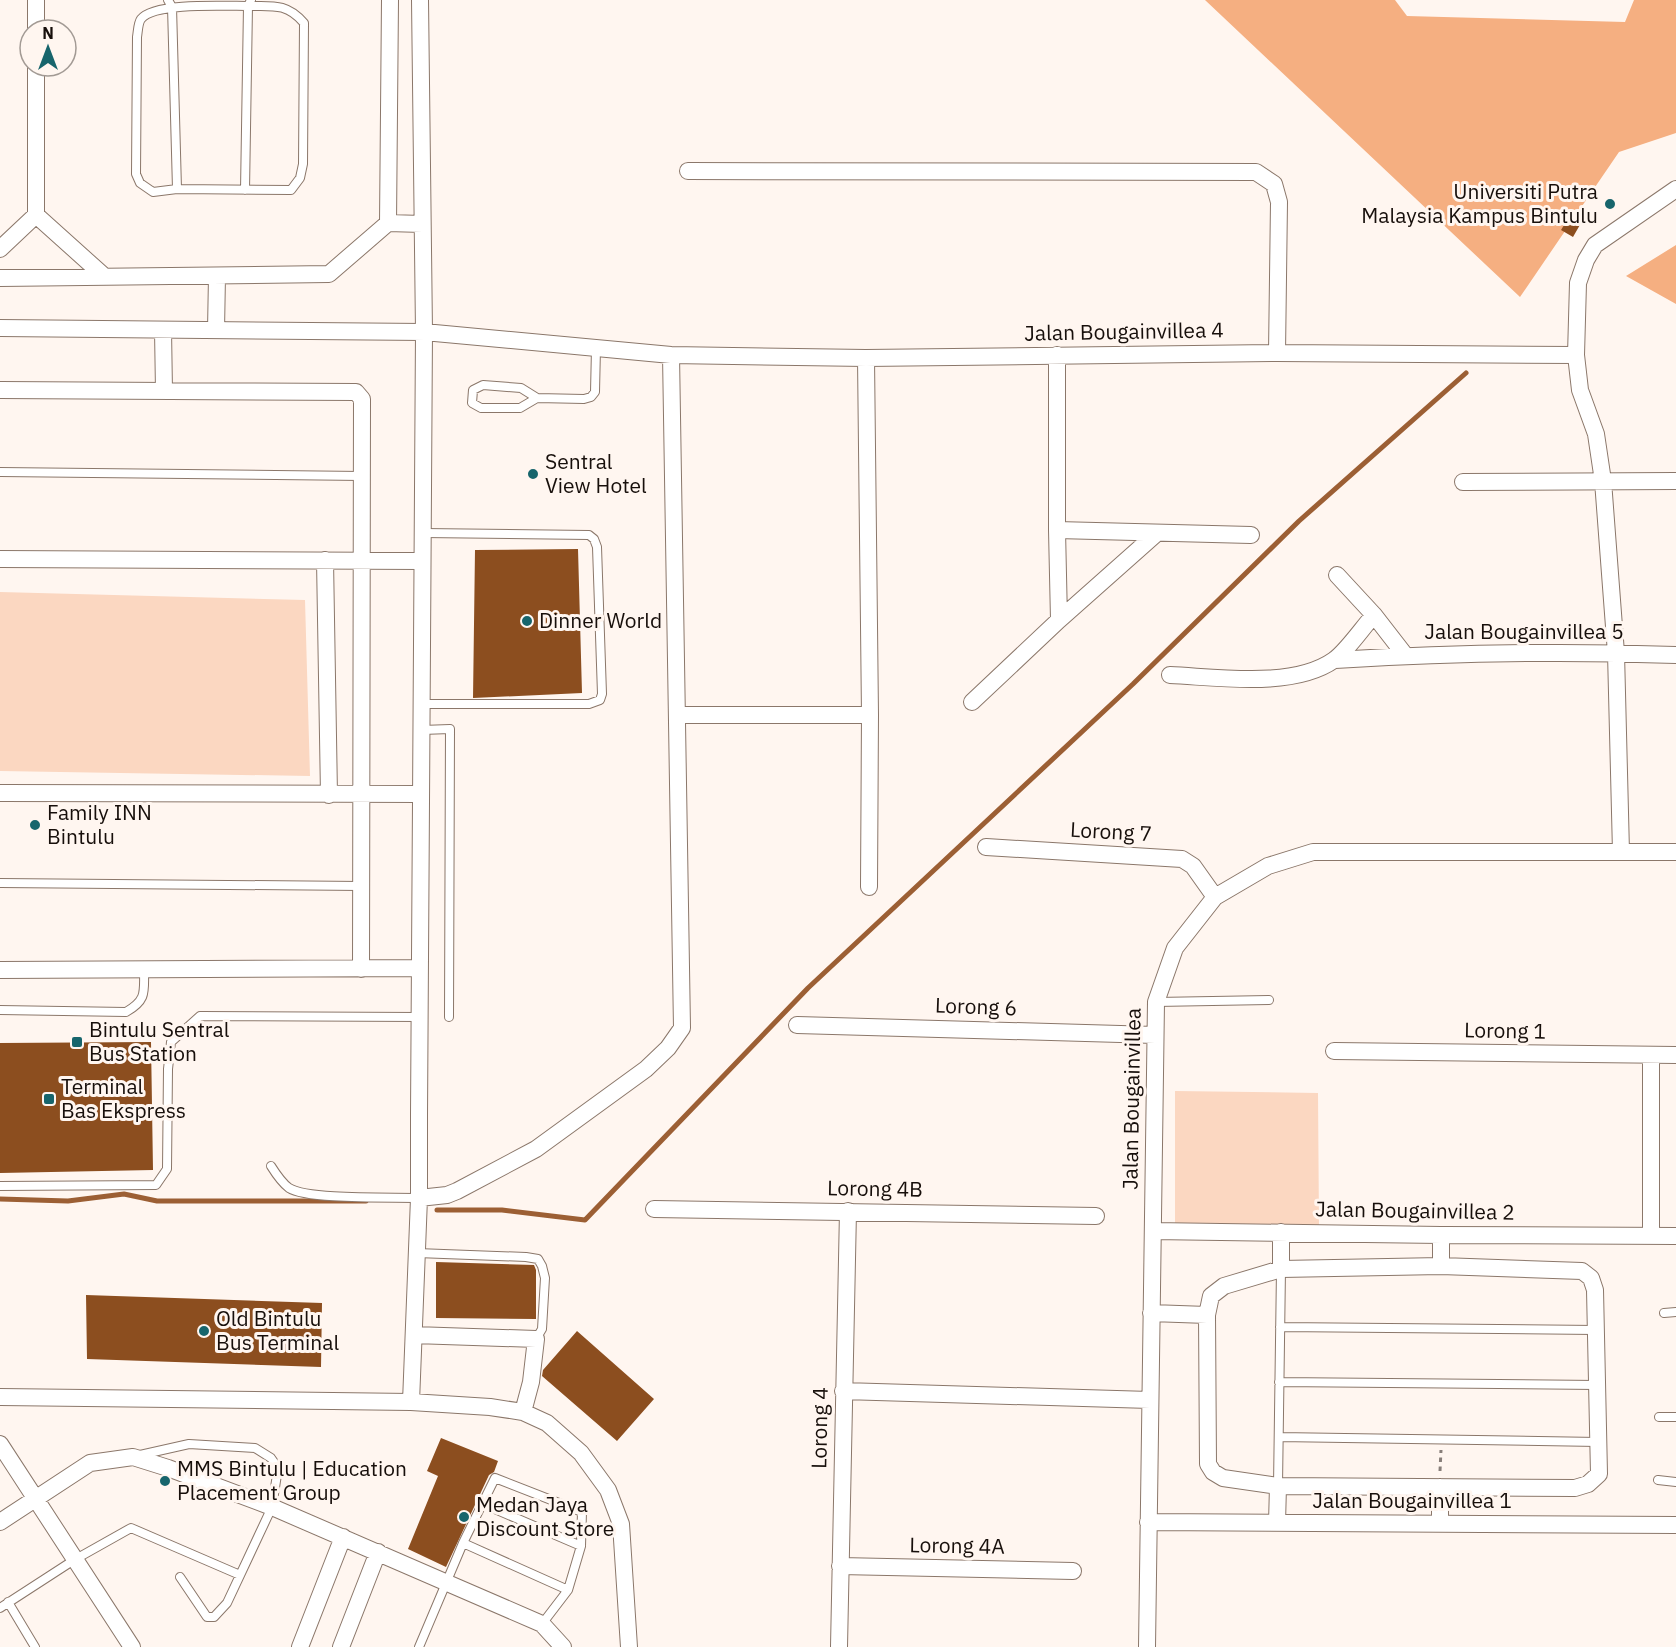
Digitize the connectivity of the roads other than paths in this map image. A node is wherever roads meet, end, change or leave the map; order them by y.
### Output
1 (36, 0) edge
2 (390, 0) edge
3 (420, 0) edge
4 (250, 3) edge
5 (170, 4) edge
6 (36, 18) edge
7 (36, 78) edge
8 (688, 171) dead end
9 (177, 189) junction
10 (1676, 189) edge
11 (245, 190) junction
12 (36, 215) junction
13 (388, 223) junction
14 (422, 224) junction
15 (0, 249) edge
16 (217, 276) junction
17 (105, 277) junction
18 (0, 278) edge
19 (0, 328) edge
20 (163, 330) junction
21 (216, 330) junction
22 (424, 332) junction
23 (596, 348) junction
24 (1277, 353) junction
25 (671, 355) junction
26 (1057, 355) junction
27 (1576, 355) junction
28 (866, 358) junction
29 (0, 390) edge
30 (164, 391) junction
31 (537, 398) junction
32 (0, 472) edge
33 (362, 476) junction
34 (1604, 481) junction
35 (1676, 481) edge
36 (1463, 482) dead end
37 (1056, 531) junction
38 (423, 533) junction
39 (1156, 533) junction
40 (1251, 535) dead end
41 (0, 559) edge
42 (325, 560) junction
43 (361, 561) junction
44 (422, 561) junction
45 (1337, 574) dead end
46 (1374, 615) junction
47 (1059, 620) junction
48 (1616, 653) junction
49 (1405, 655) junction
50 (1676, 655) edge
51 (1335, 660) junction
52 (1170, 675) dead end
53 (972, 702) dead end
54 (422, 704) junction
55 (677, 715) junction
56 (870, 715) junction
57 (422, 730) junction
58 (0, 793) edge
59 (421, 794) junction
60 (329, 795) junction
61 (361, 795) junction
62 (986, 847) dead end
63 (1621, 852) junction
64 (1676, 852) edge
65 (0, 883) edge
66 (361, 886) junction
67 (869, 887) dead end
68 (1215, 897) junction
69 (420, 968) junction
70 (361, 969) junction
71 (0, 970) edge
72 (144, 970) junction
73 (1269, 1000) dead end
74 (1156, 1002) junction
75 (0, 1010) edge
76 (420, 1017) junction
77 (449, 1017) dead end
78 (797, 1024) dead end
79 (1155, 1035) junction
80 (1334, 1051) dead end
81 (1651, 1055) junction
82 (1676, 1055) edge
83 (271, 1166) dead end
84 (0, 1186) edge
85 (419, 1198) junction
86 (654, 1209) dead end
87 (848, 1211) junction
88 (1096, 1216) dead end
89 (1153, 1231) junction
90 (1281, 1232) junction
91 (1441, 1235) junction
92 (1651, 1235) junction
93 (1676, 1236) edge
94 (417, 1253) junction
95 (1441, 1266) junction
96 (1281, 1269) junction
97 (1676, 1312) edge
98 (1151, 1313) junction
99 (1664, 1313) dead end
100 (1207, 1315) junction
101 (1280, 1327) junction
102 (1596, 1330) junction
103 (414, 1335) junction
104 (536, 1339) junction
105 (1280, 1382) junction
106 (1597, 1385) junction
107 (843, 1391) junction
108 (0, 1397) edge
109 (1150, 1400) junction
110 (411, 1402) junction
111 (523, 1412) junction
112 (1659, 1417) dead end
113 (1676, 1417) edge
114 (1279, 1437) junction
115 (1598, 1443) junction
116 (0, 1444) edge
117 (133, 1457) junction
118 (1658, 1480) dead end
119 (1676, 1482) edge
120 (1278, 1486) junction
121 (1440, 1487) junction
122 (35, 1499) junction
123 (483, 1504) junction
124 (272, 1507) junction
125 (0, 1522) edge
126 (1148, 1522) junction
127 (1278, 1523) junction
128 (1440, 1524) junction
129 (1676, 1525) edge
130 (343, 1537) junction
131 (463, 1542) junction
132 (581, 1546) junction
133 (378, 1552) junction
134 (74, 1560) junction
135 (840, 1566) junction
136 (1073, 1571) dead end
137 (240, 1575) junction
138 (180, 1576) dead end
139 (445, 1581) junction
140 (567, 1590) junction
141 (9, 1602) junction
142 (0, 1608) edge
143 (542, 1624) junction
144 (35, 1647) edge
145 (132, 1647) edge
146 (300, 1647) edge
147 (341, 1647) edge
148 (419, 1647) edge
149 (562, 1647) edge
150 (628, 1647) edge
151 (839, 1647) edge
152 (1147, 1647) edge

1 - 6 street
2 - 13 street
3 - 14 street
4 - 5 lane
4 - 11 lane
4 - 11 lane
5 - 9 lane
5 - 9 lane
7 - 12 street
8 - 24 street
9 - 11 lane
10 - 27 street
12 - 15 street
12 - 17 street
13 - 14 street
13 - 16 street
14 - 22 street
16 - 17 street
16 - 21 street
17 - 18 street
19 - 20 street, Jalan Bougainvillea 4
20 - 21 street, Jalan Bougainvillea 4
20 - 30 street
21 - 22 street, Jalan Bougainvillea 4
22 - 23 street, Jalan Bougainvillea 4
22 - 38 street
23 - 25 street, Jalan Bougainvillea 4
23 - 31 lane
24 - 26 street, Jalan Bougainvillea 4
24 - 27 street, Jalan Bougainvillea 4
25 - 28 street, Jalan Bougainvillea 4
25 - 55 street
26 - 28 street, Jalan Bougainvillea 4
26 - 37 street
27 - 34 street
28 - 56 street
29 - 30 street
30 - 33 street
31 - 31 lane
32 - 33 lane
33 - 43 street
34 - 35 street
34 - 36 street
34 - 48 street
37 - 39 street
37 - 47 street
38 - 44 street
38 - 54 lane
39 - 40 street
39 - 47 street
41 - 42 street
42 - 43 street
42 - 60 street
43 - 44 street
43 - 61 street
44 - 54 street
45 - 46 street, Jalan Bougainvillea 5
46 - 49 street, Jalan Bougainvillea 5
46 - 51 street
47 - 53 street
48 - 49 street, Jalan Bougainvillea 5
48 - 50 street, Jalan Bougainvillea 5
48 - 63 street
49 - 51 street
51 - 52 street
54 - 57 street
55 - 56 street
55 - 85 street
56 - 67 street
57 - 59 street
57 - 77 lane
58 - 60 street
59 - 61 street
59 - 69 street
60 - 61 street
61 - 66 street
62 - 68 street, Lorong 7
63 - 64 street, Jalan Bougainvillea
63 - 68 street, Jalan Bougainvillea
65 - 66 lane
66 - 70 street
68 - 74 street, Jalan Bougainvillea
69 - 70 street
69 - 76 street
70 - 72 street
71 - 72 street
72 - 75 lane
73 - 74 lane
74 - 79 street, Jalan Bougainvillea
76 - 84 lane
76 - 85 street
78 - 79 street, Lorong 6
79 - 89 street, Jalan Bougainvillea
80 - 81 street, Lorong 1
81 - 82 street, Lorong 1
81 - 92 street
83 - 85 lane
85 - 94 street
86 - 87 street, Lorong 4B
87 - 88 street, Lorong 4B
87 - 107 street, Lorong 4
89 - 90 street, Jalan Bougainvillea 2
89 - 98 street, Jalan Bougainvillea
90 - 91 street, Jalan Bougainvillea 2
90 - 96 street
91 - 92 street, Jalan Bougainvillea 2
91 - 95 street
92 - 93 street, Jalan Bougainvillea 2
94 - 103 street
94 - 104 lane
95 - 96 street
95 - 102 street
96 - 100 street
96 - 101 lane
97 - 99 lane
98 - 100 street
98 - 109 street, Jalan Bougainvillea
100 - 120 street
101 - 102 lane
101 - 105 lane
102 - 106 street
103 - 104 street
103 - 110 street
104 - 111 street
105 - 106 lane
105 - 114 lane
106 - 115 street
107 - 109 street
107 - 135 street, Lorong 4
108 - 110 street
109 - 126 street, Jalan Bougainvillea
110 - 111 street
111 - 150 street
112 - 113 lane
114 - 115 lane
114 - 120 lane
115 - 121 street
116 - 122 street
117 - 122 street
117 - 124 street
117 - 124 lane
118 - 119 lane
120 - 121 street
120 - 127 street
121 - 128 street
122 - 125 street
122 - 134 street
123 - 131 lane
123 - 132 lane
123 - 132 lane
124 - 130 street
124 - 137 lane
126 - 127 street, Jalan Bougainvillea 1
126 - 152 street, Jalan Bougainvillea
127 - 128 street, Jalan Bougainvillea 1
128 - 129 street, Jalan Bougainvillea 1
130 - 133 street
130 - 146 street
131 - 139 lane
131 - 140 lane
132 - 140 lane
133 - 139 street
133 - 147 street
134 - 137 lane
134 - 141 lane
134 - 145 street
135 - 136 street, Lorong 4A
135 - 151 street, Lorong 4
137 - 138 lane
139 - 143 street
139 - 148 lane
140 - 143 lane
141 - 142 lane
141 - 144 lane
143 - 149 street

